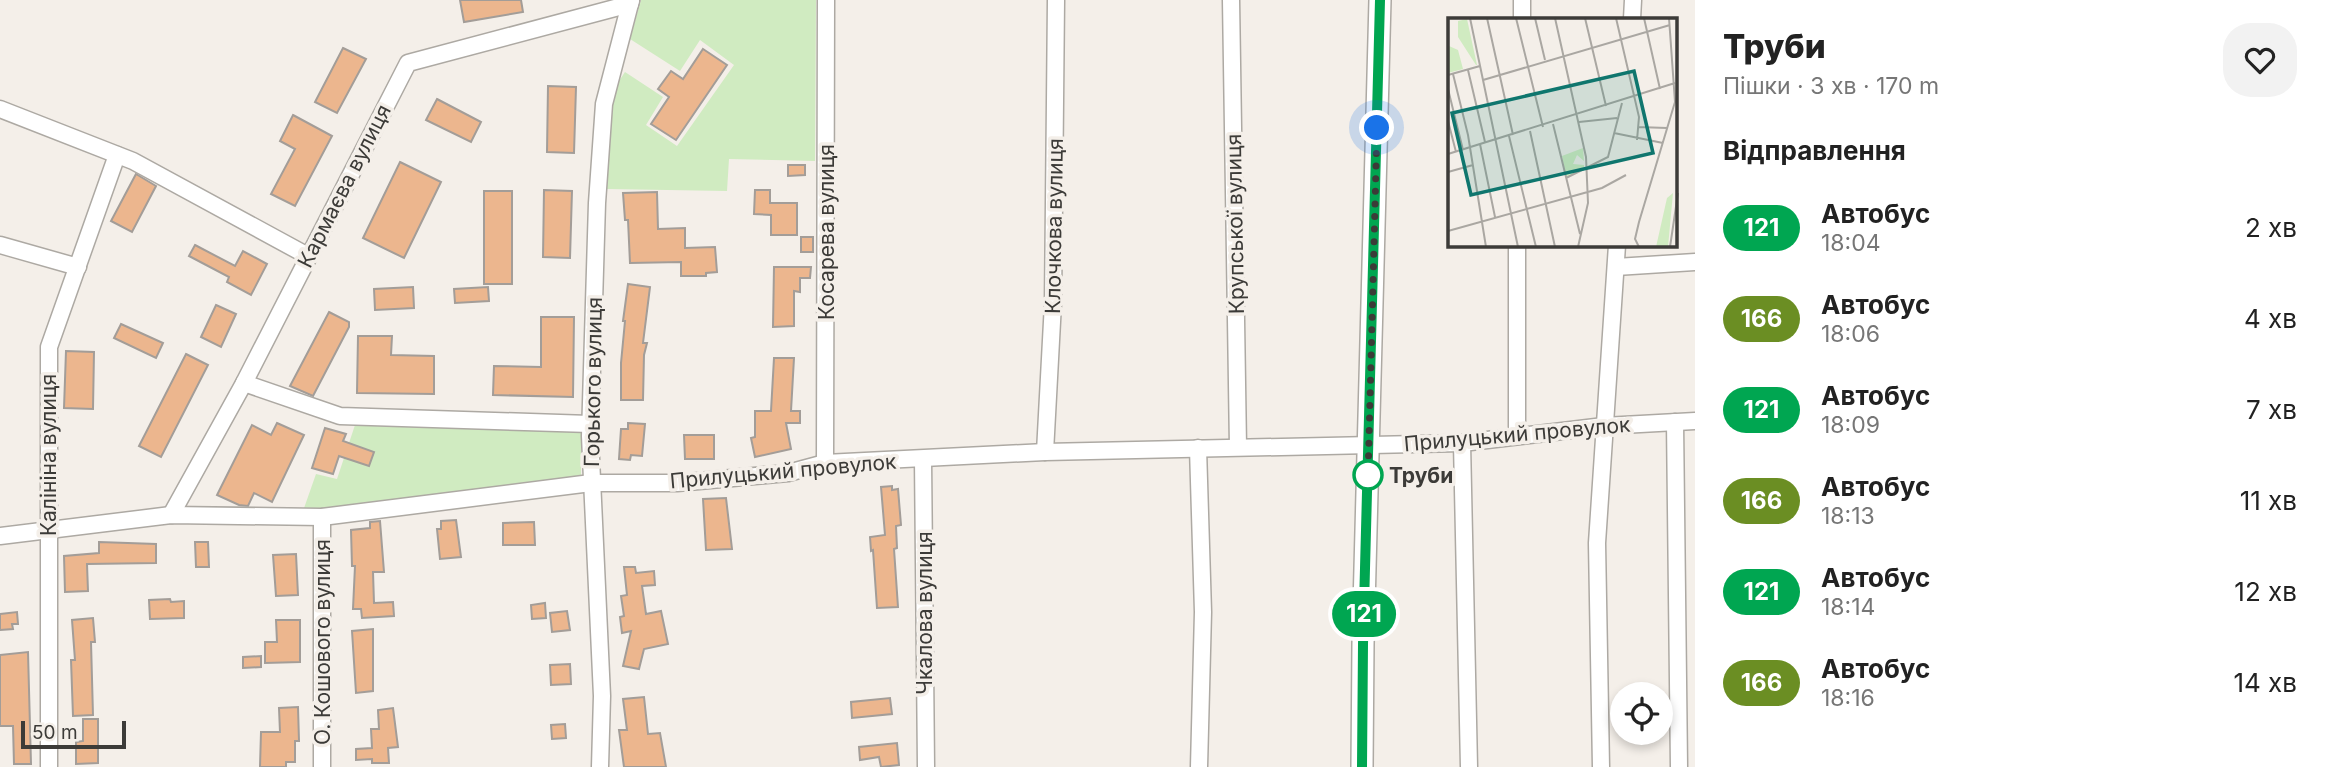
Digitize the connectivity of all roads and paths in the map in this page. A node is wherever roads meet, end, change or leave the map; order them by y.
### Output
1 (826, 0) edge
2 (1056, 0) edge
3 (1231, 0) edge
4 (1380, 0) edge
5 (1522, 0) edge
6 (1633, 0) edge
7 (630, 2) edge
8 (1522, 18) edge
9 (1632, 18) edge
10 (0, 109) edge
11 (117, 155) junction
12 (0, 245) edge
13 (1517, 247) edge
14 (1617, 247) edge
15 (308, 256) junction
16 (1695, 262) edge
17 (78, 267) junction
18 (1616, 267) junction
19 (244, 383) junction
20 (1695, 421) edge
21 (1675, 422) junction
22 (590, 424) junction
23 (1604, 426) junction
24 (1517, 436) junction
25 (1462, 443) junction
26 (1369, 445) junction
27 (1238, 447) junction
28 (1198, 448) junction
29 (1045, 452) junction
30 (923, 459) junction
31 (825, 463) junction
32 (591, 483) junction
33 (171, 515) junction
34 (322, 517) junction
35 (48, 531) junction
36 (0, 536) edge
37 (49, 767) edge
38 (322, 767) edge
39 (600, 767) edge
40 (926, 767) edge
41 (1199, 767) edge
42 (1362, 767) edge
43 (1469, 767) edge
44 (1601, 767) edge
45 (1679, 767) edge

1 - 31 street, Косарева вулиця
2 - 29 street, Клочкова вулиця
3 - 27 street, Крупської вулиця
4 - 26 main road
5 - 8 street
6 - 9 street
7 - 15 street, Кармаєва вулиця
7 - 22 street, Горького вулиця
10 - 11 street
11 - 15 street
11 - 17 street, Калініна вулиця
12 - 17 street
13 - 24 street
14 - 18 street
15 - 19 street, Кармаєва вулиця
16 - 18 street
17 - 35 street, Калініна вулиця
18 - 23 street
19 - 22 street
19 - 33 street, Кармаєва вулиця
20 - 21 street, Прилуцький провулок
21 - 23 street, Прилуцький провулок
21 - 45 street
22 - 32 street, Горького вулиця
23 - 24 street, Прилуцький провулок
23 - 44 street
24 - 25 street, Прилуцький провулок
25 - 26 street, Прилуцький провулок
25 - 43 street
26 - 27 street, Прилуцький провулок
26 - 42 main road
27 - 28 street, Прилуцький провулок
28 - 29 street, Прилуцький провулок
28 - 41 street
29 - 30 street, Прилуцький провулок
30 - 31 street, Прилуцький провулок
30 - 40 street, Чкалова вулиця
31 - 32 street, Прилуцький провулок
32 - 34 street, Прилуцький провулок
32 - 39 street, Горького вулиця
33 - 34 street, Прилуцький провулок
33 - 35 street, Прилуцький провулок
34 - 38 street, О. Кошового вулиця
35 - 36 street, Прилуцький провулок
35 - 37 street, Калініна вулиця

